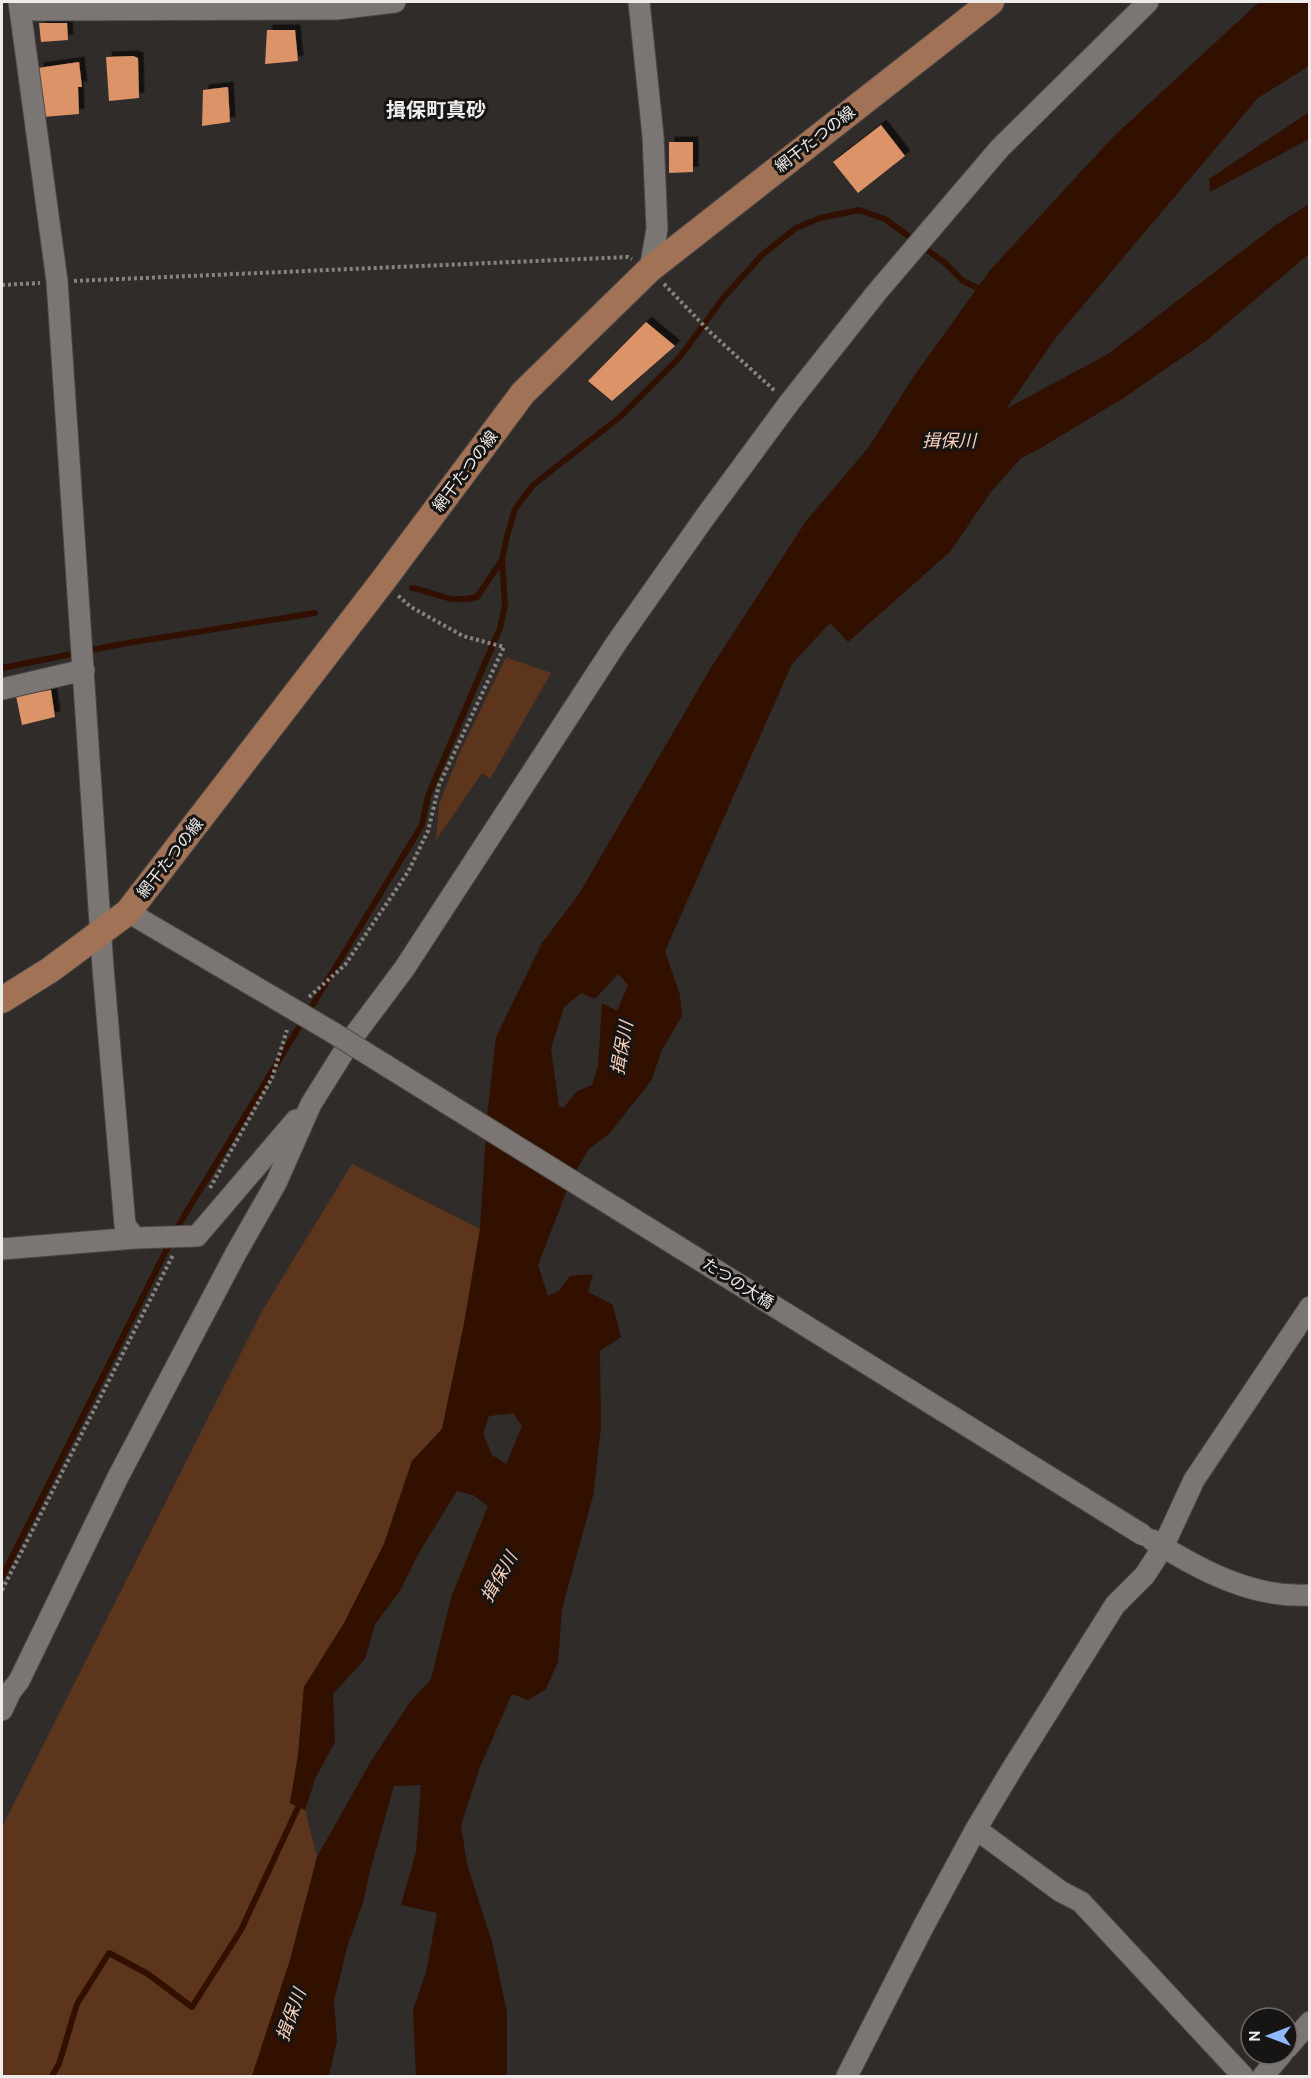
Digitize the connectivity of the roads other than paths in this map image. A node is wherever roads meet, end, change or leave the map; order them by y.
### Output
1 (13, 2) edge
2 (20, 2) edge
3 (395, 2) edge
4 (639, 2) edge
5 (991, 2) edge
6 (1148, 2) edge
7 (2, 7) edge
8 (650, 268) junction
9 (84, 670) junction
10 (2, 689) edge
11 (128, 912) junction
12 (101, 930) junction
13 (2, 999) edge
14 (310, 1104) junction
15 (135, 1238) junction
16 (2, 1249) edge
17 (1310, 1307) edge
18 (1163, 1547) junction
19 (1310, 1595) edge
20 (2, 1710) edge
21 (976, 1829) junction
22 (1310, 2022) edge
23 (1299, 2034) edge
24 (847, 2076) edge
25 (1243, 2076) edge

1 - 7 street
2 - 3 street
2 - 9 street
4 - 8 street
5 - 8 main road, 網干たつの線
6 - 14 street
8 - 11 main road, 網干たつの線
9 - 10 street
9 - 12 street
11 - 12 main road, 網干たつの線
11 - 18 street, たつの大橋, bridge
12 - 13 main road, 網干たつの線
12 - 15 street
14 - 15 street
14 - 20 street
15 - 16 street
17 - 18 street
18 - 19 street, たつの大橋
18 - 21 street
21 - 24 street
21 - 25 street
22 - 23 street

